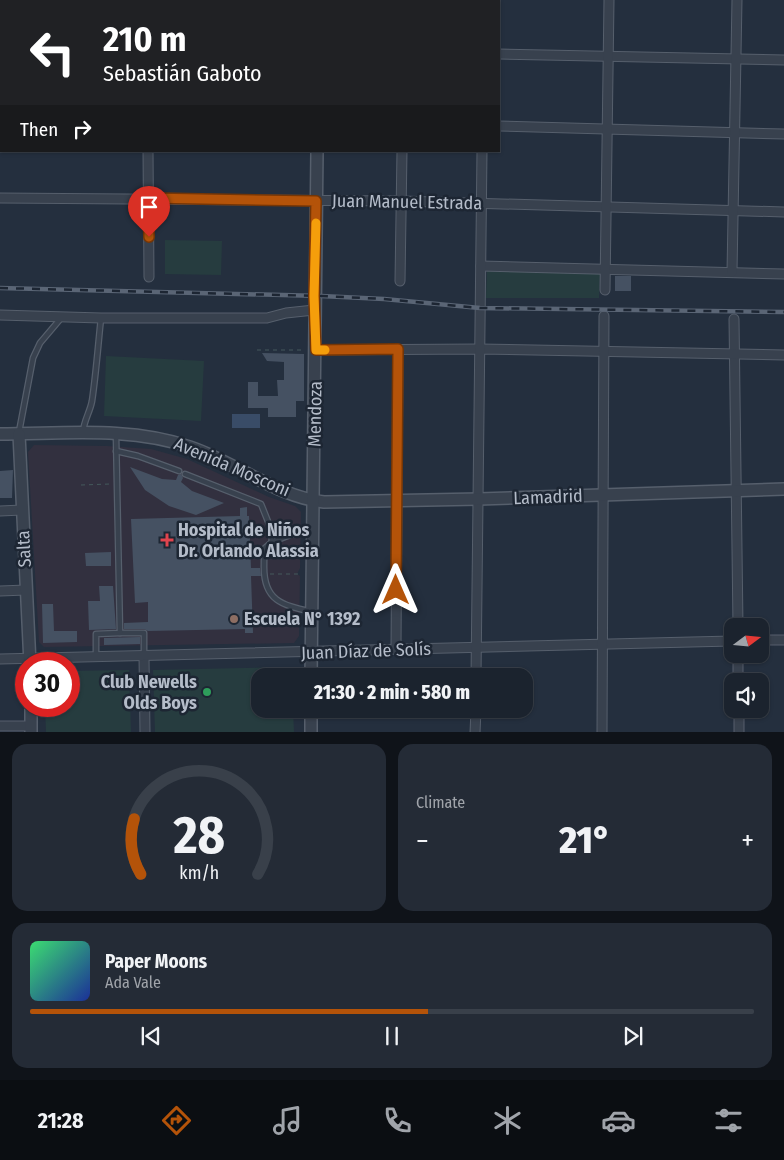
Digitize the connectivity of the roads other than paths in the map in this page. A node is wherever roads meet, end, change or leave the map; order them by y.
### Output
1 (609, 0) edge
2 (737, 0) edge
3 (500, 54) edge
4 (608, 57) junction
5 (736, 59) junction
6 (784, 60) edge
7 (500, 126) edge
8 (607, 129) junction
9 (735, 132) junction
10 (784, 134) edge
11 (148, 152) edge
12 (316, 152) edge
13 (402, 152) edge
14 (482, 152) edge
15 (0, 198) edge
16 (148, 198) junction
17 (316, 201) junction
18 (401, 201) junction
19 (482, 204) junction
20 (606, 208) junction
21 (734, 211) junction
22 (784, 212) edge
23 (481, 266) junction
24 (605, 269) junction
25 (732, 272) junction
26 (784, 274) edge
27 (149, 277) dead end
28 (400, 281) dead end
29 (605, 290) dead end
30 (314, 310) junction
31 (0, 316) edge
32 (604, 316) dead end
33 (62, 317) junction
34 (101, 318) junction
35 (734, 320) dead end
36 (398, 349) junction
37 (480, 349) junction
38 (316, 350) junction
39 (604, 352) junction
40 (734, 354) junction
41 (784, 355) edge
42 (83, 433) junction
43 (0, 434) edge
44 (19, 434) junction
45 (116, 434) junction
46 (116, 451) junction
47 (179, 471) dead end
48 (184, 474) dead end
49 (784, 489) edge
50 (736, 490) junction
51 (603, 495) junction
52 (312, 500) junction
53 (479, 500) junction
54 (397, 502) junction
55 (22, 510) junction
56 (0, 511) edge
57 (312, 526) junction
58 (272, 542) junction
59 (26, 590) junction
60 (0, 591) edge
61 (312, 612) junction
62 (738, 618) edge
63 (120, 633) junction
64 (769, 640) edge
65 (784, 640) edge
66 (724, 641) edge
67 (602, 645) junction
68 (477, 648) junction
69 (396, 649) junction
70 (29, 652) edge
71 (311, 652) junction
72 (144, 657) junction
73 (96, 658) junction
74 (0, 659) edge
75 (80, 659) edge
76 (15, 660) edge
77 (311, 668) edge
78 (476, 668) edge
79 (311, 718) edge
80 (476, 718) edge
81 (739, 718) edge
82 (0, 726) edge
83 (31, 729) edge
84 (145, 732) edge
85 (311, 732) edge
86 (475, 732) edge
87 (602, 732) edge
88 (739, 732) edge

1 - 4 street
2 - 5 street
3 - 4 street
4 - 5 street
4 - 8 street
5 - 6 street
5 - 9 street
7 - 8 street
8 - 9 street
8 - 20 street
9 - 10 street
9 - 21 street
11 - 16 street
12 - 17 street, Mendoza
13 - 18 street
14 - 19 street
15 - 16 street, Juan Manuel Estrada
16 - 17 street, Juan Manuel Estrada
16 - 27 street
17 - 18 street, Juan Manuel Estrada
17 - 30 street, Mendoza
18 - 19 street, Juan Manuel Estrada
18 - 28 street
19 - 20 street, Juan Manuel Estrada
19 - 23 street
20 - 21 street, Juan Manuel Estrada
20 - 24 street
21 - 22 street, Juan Manuel Estrada
21 - 25 street
23 - 24 street
23 - 37 street
24 - 25 street
24 - 29 street
25 - 26 street
30 - 34 street
30 - 38 street, Mendoza
31 - 33 street
32 - 39 street
33 - 34 street
33 - 44 lane
34 - 42 lane
35 - 40 street
36 - 37 street
36 - 38 street
36 - 54 street
37 - 39 street
37 - 53 street
38 - 52 street, Mendoza
39 - 40 street
39 - 51 street
40 - 41 street
40 - 50 street
42 - 44 street, Avenida Mosconi
42 - 45 street, Avenida Mosconi
43 - 44 street, Avenida Mosconi
44 - 55 street, Salta
45 - 46 lane
45 - 52 street, Avenida Mosconi
46 - 47 lane
46 - 63 lane
48 - 58 lane
49 - 50 street, Lamadrid
50 - 51 street, Lamadrid
50 - 62 street
51 - 53 street, Lamadrid
51 - 67 street
52 - 54 street, Lamadrid
52 - 57 street, Mendoza
53 - 54 street, Lamadrid
53 - 68 street
54 - 69 street
55 - 56 street
55 - 59 street, Salta
57 - 58 lane
57 - 61 street, Mendoza
58 - 61 lane
59 - 60 street
59 - 70 street, Salta
61 - 71 street, Mendoza
63 - 72 lane
63 - 73 lane
64 - 65 street
66 - 67 street, Juan Díaz de Solís
67 - 68 street, Juan Díaz de Solís
67 - 87 street
68 - 69 street, Juan Díaz de Solís
68 - 78 street
69 - 71 street, Juan Díaz de Solís
71 - 72 street, Juan Díaz de Solís
71 - 77 street, Mendoza
72 - 73 street, Juan Díaz de Solís
72 - 84 street
73 - 75 street, Juan Díaz de Solís
74 - 76 street, Juan Díaz de Solís
79 - 85 street
80 - 86 street
81 - 88 street
82 - 83 street

